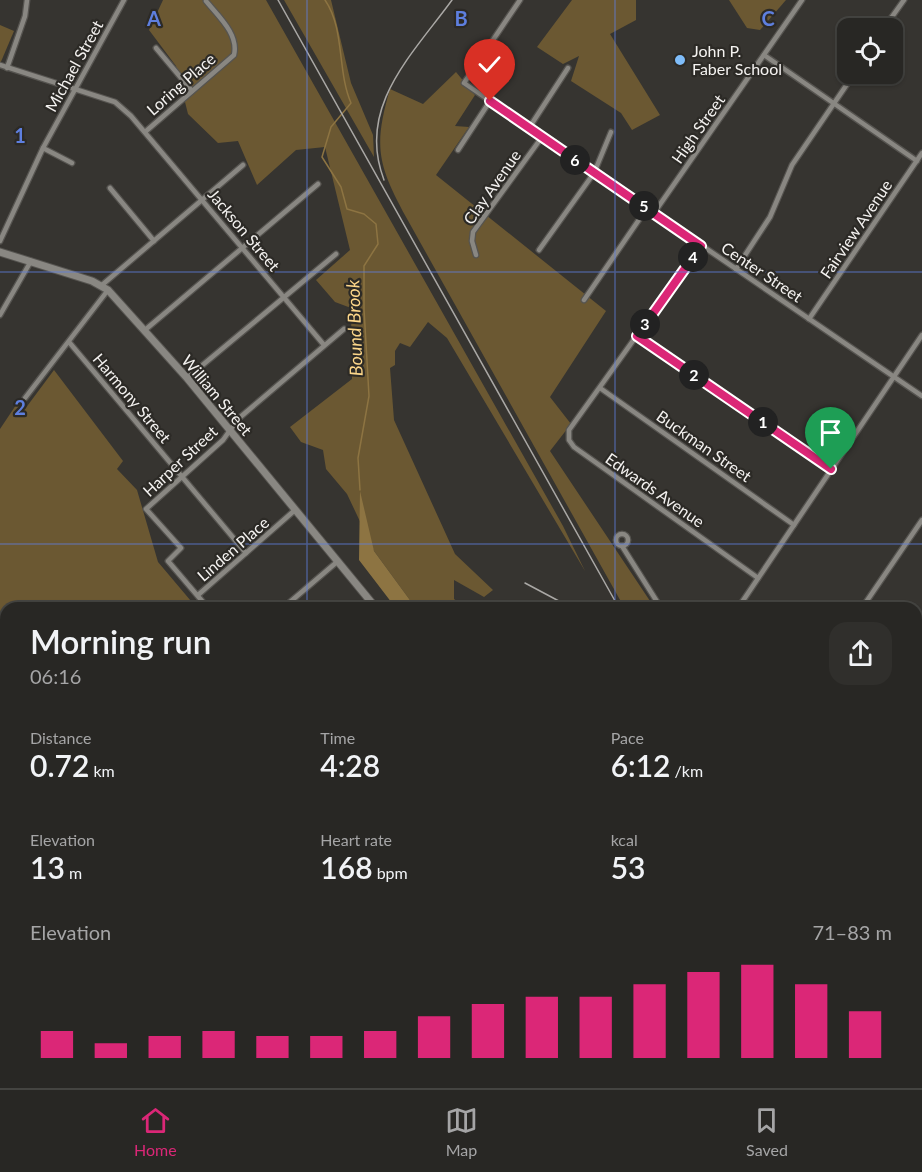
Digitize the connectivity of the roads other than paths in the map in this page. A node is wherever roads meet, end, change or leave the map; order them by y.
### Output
1 (27, 0) edge
2 (124, 0) edge
3 (520, 0) edge
4 (802, 0) edge
5 (904, 0) edge
6 (206, 1) edge
7 (891, 18) edge
8 (156, 48) dead end
9 (764, 55) junction
10 (0, 65) edge
11 (7, 68) junction
12 (568, 68) dead end
13 (847, 84) edge
14 (74, 90) junction
15 (192, 91) junction
16 (490, 101) junction
17 (834, 103) junction
18 (529, 128) junction
19 (145, 132) junction
20 (611, 132) dead end
21 (542, 136) junction
22 (43, 148) junction
23 (458, 150) dead end
24 (922, 153) edge
25 (917, 160) junction
26 (72, 163) dead end
27 (243, 165) dead end
28 (594, 173) junction
29 (318, 184) dead end
30 (110, 188) dead end
31 (203, 199) junction
32 (647, 208) junction
33 (654, 213) junction
34 (0, 241) edge
35 (154, 241) junction
36 (701, 246) junction
37 (243, 247) junction
38 (539, 250) dead end
39 (0, 252) edge
40 (336, 254) dead end
41 (476, 255) dead end
42 (31, 261) junction
43 (736, 270) junction
44 (105, 287) junction
45 (284, 297) junction
46 (584, 300) dead end
47 (0, 315) edge
48 (809, 319) junction
49 (344, 329) dead end
50 (145, 330) junction
51 (922, 335) edge
52 (637, 336) junction
53 (69, 342) junction
54 (324, 345) junction
55 (894, 377) junction
56 (187, 378) junction
57 (600, 388) junction
58 (922, 396) edge
59 (26, 398) dead end
60 (229, 431) junction
61 (831, 469) junction
62 (181, 476) junction
63 (295, 510) junction
64 (921, 524) edge
65 (794, 525) junction
66 (622, 546) dead end
67 (246, 552) junction
68 (338, 561) junction
69 (758, 578) junction
70 (198, 595) junction
71 (203, 602) edge
72 (290, 602) edge
73 (371, 602) edge
74 (657, 602) edge
75 (742, 602) edge
76 (866, 602) edge

1 - 11 street
2 - 14 street, Michael Street
3 - 16 street, Center Street
4 - 9 street, High Street
5 - 7 street
6 - 15 street, Loring Place
8 - 15 street
9 - 17 street
9 - 33 street, High Street
10 - 11 street, Jackson Street
11 - 14 street, Jackson Street
12 - 18 street
13 - 17 street
14 - 19 street, Jackson Street
14 - 22 street, Michael Street
15 - 19 street, Loring Place
16 - 18 street, Center Street
16 - 23 street
17 - 25 street
17 - 43 street
18 - 21 street, Center Street
19 - 31 street, Jackson Street
20 - 28 street
21 - 28 street, Center Street
21 - 41 street, Clay Avenue
22 - 26 street
22 - 34 street, Michael Street
24 - 25 street, Fairview Avenue
25 - 48 street, Fairview Avenue
27 - 31 street
28 - 32 street, Center Street
28 - 38 street
29 - 37 street
30 - 35 street
31 - 35 street
31 - 37 street, Jackson Street
32 - 33 street, Center Street
32 - 46 street
33 - 36 street, Center Street
35 - 44 street
36 - 43 street, Center Street
36 - 52 street
37 - 45 street, Jackson Street
37 - 50 street
39 - 42 main road, William Street
40 - 45 street
42 - 44 main road, William Street
42 - 47 street
43 - 48 street, Center Street
44 - 50 main road, William Street
44 - 53 street
45 - 54 street, Jackson Street
45 - 56 street
48 - 55 street, Center Street
49 - 54 street, Harper Street
50 - 56 main road, William Street
51 - 55 street
52 - 57 street
52 - 61 street
53 - 59 street
53 - 62 street, Harmony Street
54 - 60 street, Harper Street
55 - 58 street, Center Street
55 - 61 street
56 - 60 main road, William Street
57 - 65 street, Buckman Street
57 - 69 street, Edwards Avenue
60 - 62 street, Harper Street
60 - 63 main road, William Street
61 - 65 street
62 - 67 street, Harmony Street
62 - 70 street, Harper Street
63 - 67 street, Linden Place
63 - 68 main road, William Street
64 - 76 street
65 - 69 street
66 - 74 street
67 - 70 street, Linden Place
68 - 72 street
68 - 73 main road, William Street
69 - 75 street
70 - 71 street, Linden Place

